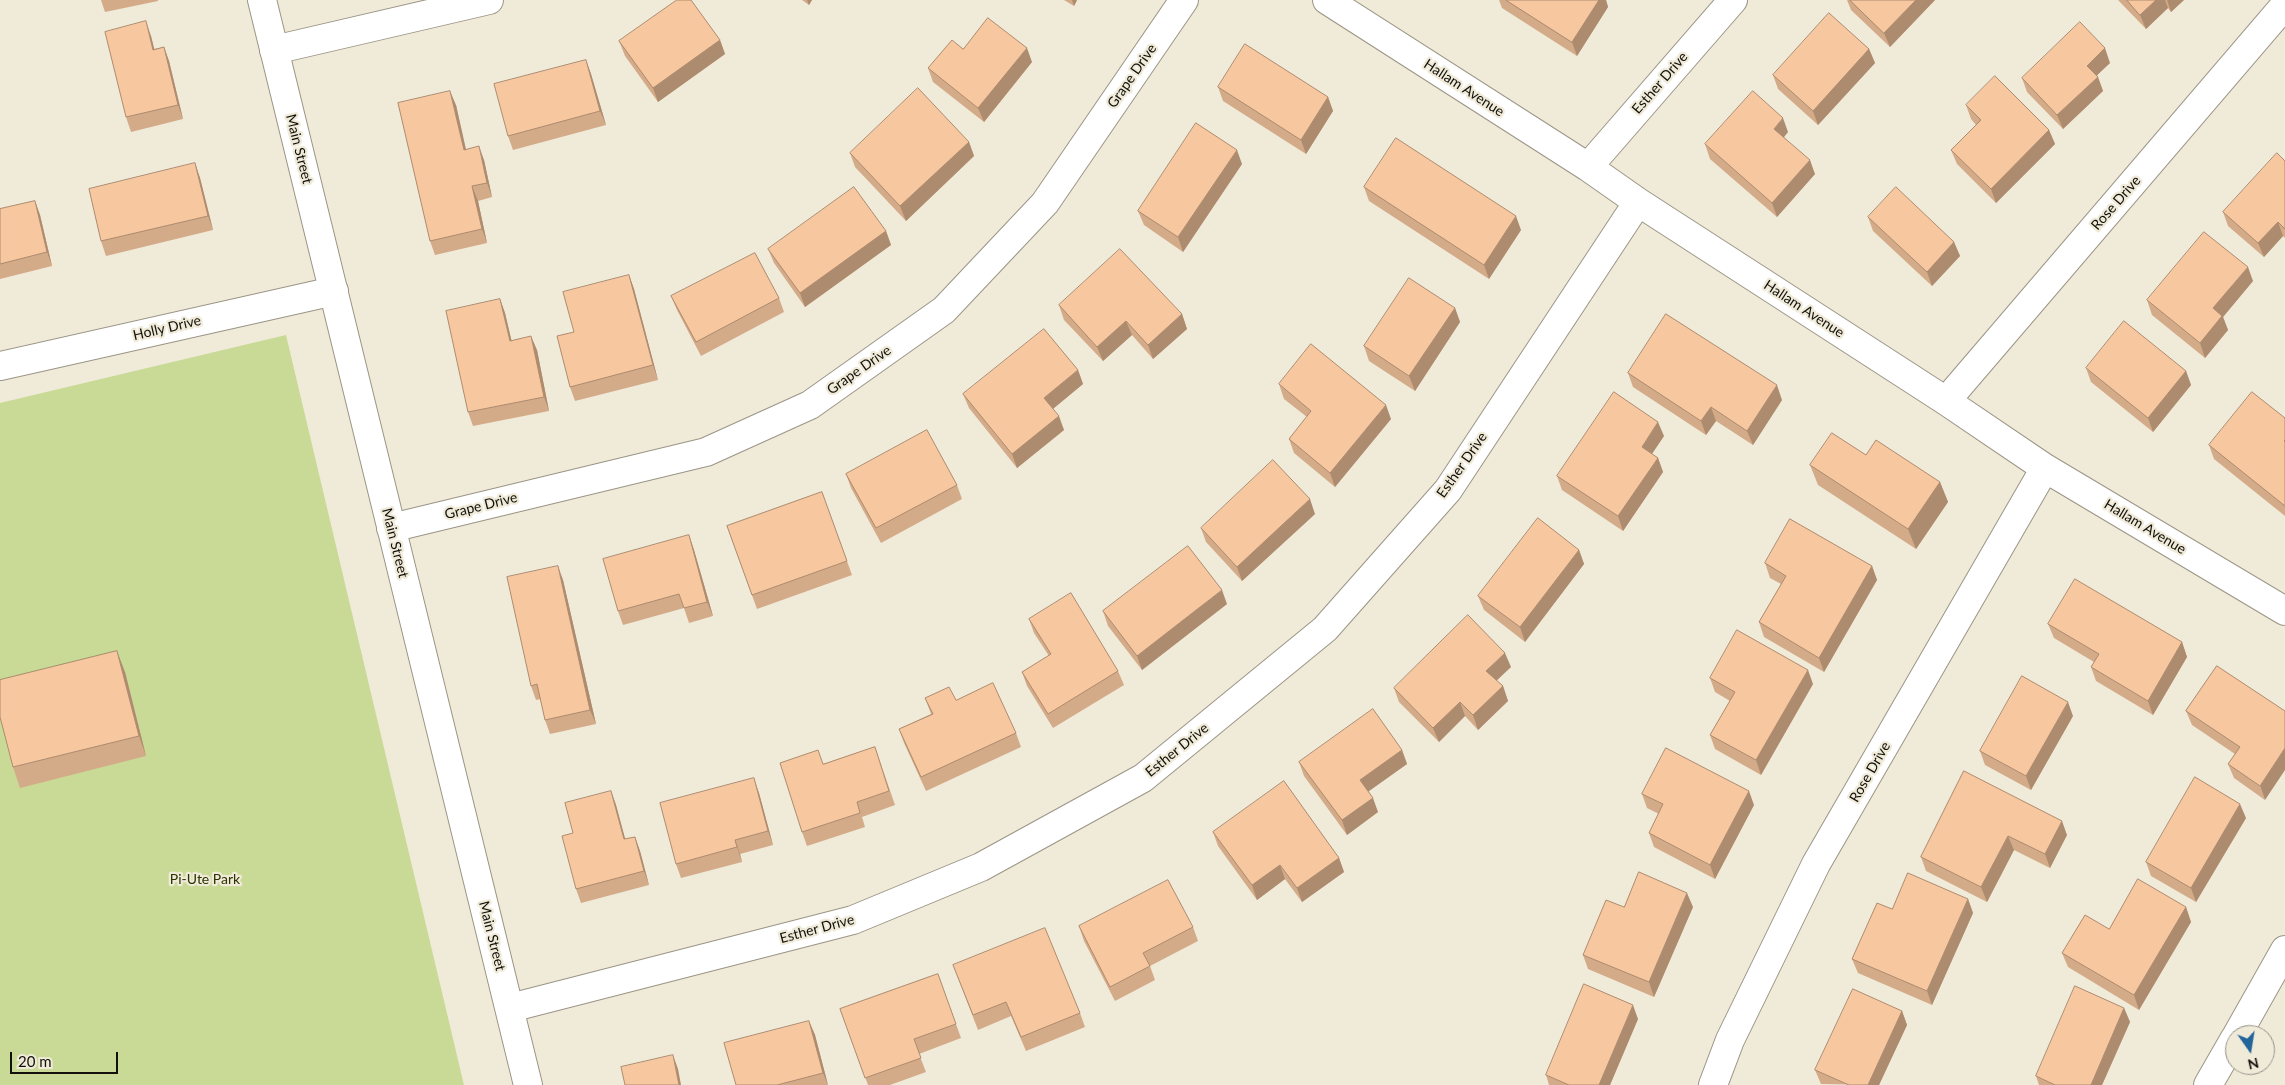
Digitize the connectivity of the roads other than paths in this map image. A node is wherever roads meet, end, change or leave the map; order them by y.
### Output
1 (262, 0) edge
2 (489, 0) edge
3 (1184, 0) edge
4 (1327, 0) edge
5 (1732, 0) edge
6 (2285, 5) edge
7 (274, 50) junction
8 (1588, 167) junction
9 (1638, 202) junction
10 (334, 291) junction
11 (0, 366) edge
12 (1946, 401) junction
13 (2045, 468) junction
14 (392, 528) junction
15 (2285, 610) edge
16 (2285, 950) edge
17 (510, 1008) junction
18 (2242, 1025) edge
19 (2225, 1055) edge
20 (528, 1085) edge
21 (1713, 1085) edge
22 (2208, 1085) edge

1 - 7 street, Main Street
2 - 7 street
3 - 14 street, Grape Drive
4 - 8 street, Hallam Avenue
5 - 8 street, Esther Drive
6 - 12 street, Rose Drive
7 - 10 street, Main Street
8 - 9 street, Hallam Avenue
9 - 12 street, Hallam Avenue
9 - 17 street, Esther Drive
10 - 11 street, Holly Drive
10 - 14 street, Main Street
12 - 13 street, Hallam Avenue
13 - 15 street, Hallam Avenue
13 - 21 street, Rose Drive
14 - 17 street, Main Street
16 - 18 street
17 - 20 street, Main Street
19 - 22 street

